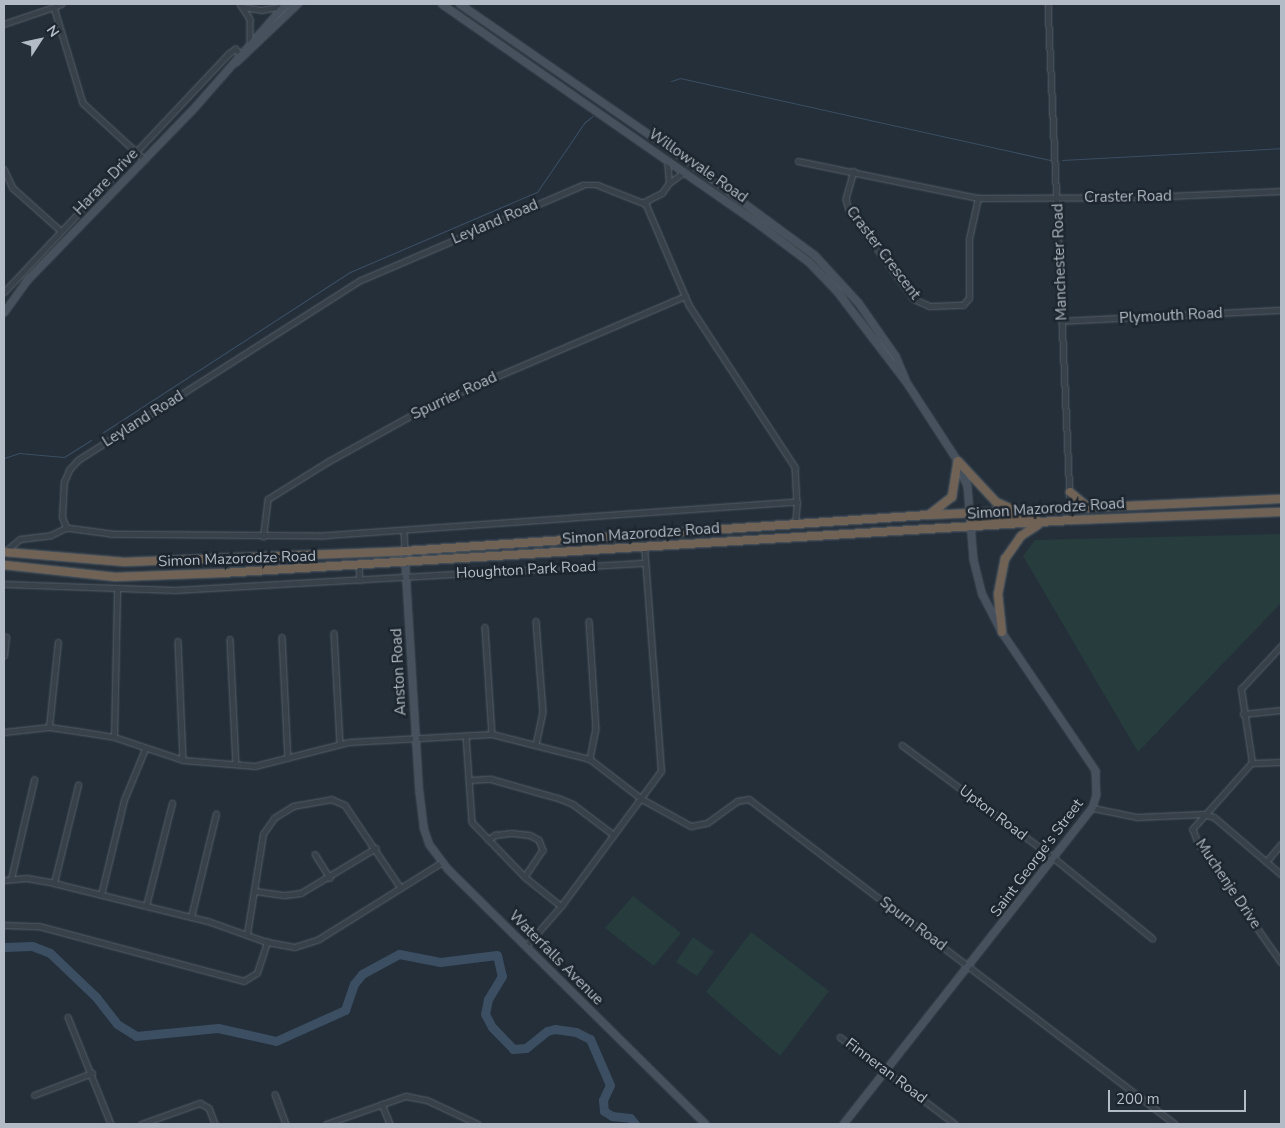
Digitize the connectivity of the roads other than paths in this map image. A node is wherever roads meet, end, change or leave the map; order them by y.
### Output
1 (61, 4) edge
2 (298, 4) edge
3 (442, 4) edge
4 (460, 4) edge
5 (1048, 4) edge
6 (241, 5) edge
7 (285, 5) edge
8 (54, 6) junction
9 (4, 24) edge
10 (250, 41) junction
11 (240, 53) junction
12 (229, 69) junction
13 (135, 154) junction
14 (145, 160) junction
15 (667, 160) junction
16 (798, 161) dead end
17 (4, 169) edge
18 (854, 171) junction
19 (684, 172) junction
20 (669, 182) junction
21 (1281, 191) edge
22 (978, 198) junction
23 (1058, 198) junction
24 (644, 202) junction
25 (60, 230) junction
26 (4, 292) edge
27 (685, 296) junction
28 (1281, 310) edge
29 (4, 313) edge
30 (1061, 321) junction
31 (908, 384) junction
32 (958, 461) junction
33 (1070, 492) junction
34 (1281, 499) edge
35 (797, 502) junction
36 (1090, 508) junction
37 (1071, 509) junction
38 (1022, 512) junction
39 (1281, 512) edge
40 (928, 515) junction
41 (1114, 518) junction
42 (1071, 520) junction
43 (971, 521) junction
44 (1042, 523) junction
45 (795, 525) junction
46 (66, 528) junction
47 (404, 531) junction
48 (263, 537) junction
49 (644, 547) junction
50 (405, 551) junction
51 (5, 552) edge
52 (645, 563) junction
53 (406, 564) junction
54 (4, 565) edge
55 (359, 566) junction
56 (406, 576) junction
57 (360, 580) junction
58 (4, 584) edge
59 (118, 589) junction
60 (589, 620) dead end
61 (536, 621) dead end
62 (485, 627) dead end
63 (1002, 632) junction
64 (334, 634) dead end
65 (6, 637) dead end
66 (282, 637) dead end
67 (230, 639) dead end
68 (178, 641) dead end
69 (58, 642) dead end
70 (1281, 646) edge
71 (4, 656) edge
72 (1281, 710) edge
73 (1243, 714) junction
74 (49, 727) junction
75 (4, 732) edge
76 (492, 734) junction
77 (466, 736) junction
78 (114, 737) junction
79 (416, 740) junction
80 (340, 744) junction
81 (536, 744) junction
82 (902, 745) dead end
83 (145, 749) junction
84 (288, 758) junction
85 (590, 759) junction
86 (183, 760) junction
87 (1281, 762) edge
88 (1252, 763) junction
89 (236, 764) junction
90 (34, 780) dead end
91 (469, 780) junction
92 (78, 785) dead end
93 (420, 793) joint
94 (642, 799) junction
95 (172, 803) dead end
96 (1093, 808) junction
97 (216, 814) dead end
98 (1204, 814) junction
99 (614, 835) junction
100 (488, 840) junction
101 (1281, 844) edge
102 (376, 848) junction
103 (315, 854) dead end
104 (1054, 858) junction
105 (442, 862) junction
106 (1266, 862) junction
107 (1281, 874) edge
108 (525, 877) junction
109 (330, 878) junction
110 (11, 879) junction
111 (4, 880) edge
112 (54, 883) junction
113 (400, 887) junction
114 (255, 890) junction
115 (101, 895) junction
116 (146, 906) junction
117 (561, 906) junction
118 (191, 917) junction
119 (4, 925) edge
120 (247, 934) junction
121 (1152, 938) dead end
122 (267, 942) junction
123 (527, 945) junction
124 (1281, 962) edge
125 (970, 967) junction
126 (68, 1016) dead end
127 (840, 1037) dead end
128 (887, 1072) junction
129 (92, 1073) junction
130 (275, 1094) dead end
131 (34, 1095) dead end
132 (382, 1104) junction
133 (111, 1124) edge
134 (141, 1124) edge
135 (215, 1124) edge
136 (286, 1124) edge
137 (326, 1124) edge
138 (390, 1124) edge
139 (478, 1124) edge
140 (706, 1124) edge
141 (844, 1124) edge
142 (955, 1124) edge
143 (1175, 1124) edge

1 - 8 street
2 - 12 main road, Harare Drive
3 - 15 main road, Willowvale Road
4 - 31 main road, Willowvale Road
5 - 23 street, Manchester Road
6 - 7 street
6 - 10 street
7 - 10 main road, Harare Drive
8 - 9 street
8 - 13 street
10 - 11 main road, Harare Drive
11 - 12 main road, Harare Drive
11 - 13 street
12 - 14 main road, Harare Drive
13 - 14 street
13 - 25 street
14 - 29 main road, Harare Drive
15 - 19 main road, Willowvale Road
15 - 20 street
16 - 18 street, Craster Road
17 - 25 street
18 - 22 street, Craster Road
18 - 22 street, Craster Crescent
19 - 20 street
19 - 31 main road, Willowvale Road
20 - 24 street
21 - 23 street, Craster Road
22 - 23 street, Craster Road
23 - 30 street, Manchester Road
24 - 27 street
24 - 46 street, Leyland Road
25 - 26 street
27 - 35 street
27 - 48 street, Spurrier Road
28 - 30 street, Plymouth Road
30 - 33 street, Manchester Road
31 - 32 main road, Willowvale Road
32 - 38 highway
32 - 40 highway
32 - 43 main road, Willowvale Road
33 - 36 highway
33 - 37 street, Manchester Road
34 - 36 highway, Simon Mazorodze Road
35 - 45 street
35 - 47 street
36 - 37 highway, Simon Mazorodze Road
37 - 38 highway, Simon Mazorodze Road
37 - 41 highway
37 - 42 street, Manchester Road
38 - 43 highway, Simon Mazorodze Road
39 - 41 highway, Simon Mazorodze Road
40 - 43 highway, Simon Mazorodze Road
40 - 45 highway, Simon Mazorodze Road
41 - 42 highway, Simon Mazorodze Road
42 - 44 highway, Simon Mazorodze Road
43 - 44 highway, Simon Mazorodze Road
43 - 49 highway, Simon Mazorodze Road
43 - 63 main road, Saint George's Street
44 - 63 highway
45 - 50 highway, Simon Mazorodze Road
46 - 48 street
46 - 51 street
47 - 48 street
47 - 50 street
49 - 52 street
49 - 53 highway, Simon Mazorodze Road
50 - 51 highway, Simon Mazorodze Road
50 - 53 main road, Anston Road
52 - 56 street, Houghton Park Road
52 - 94 street
53 - 55 highway, Simon Mazorodze Road
53 - 56 main road, Anston Road
54 - 55 highway, Simon Mazorodze Road
55 - 57 street
56 - 57 street, Houghton Park Road
56 - 79 main road, Anston Road
57 - 59 street, Houghton Park Road
58 - 59 street, Houghton Park Road
59 - 78 street
60 - 85 street
61 - 81 street
62 - 76 street
63 - 96 main road, Saint George's Street
64 - 80 street
65 - 71 street
66 - 84 street
67 - 89 street
68 - 86 street
69 - 74 street
70 - 73 street
72 - 73 street
73 - 88 street
74 - 75 street
74 - 78 street
76 - 77 street
76 - 81 street
77 - 79 street
77 - 91 street
78 - 83 street
79 - 80 street
79 - 93 main road, Anston Road
80 - 84 street
81 - 85 street
82 - 104 street, Upton Road
83 - 86 street
83 - 115 street
84 - 89 street
85 - 94 street
86 - 89 street
87 - 88 street
88 - 98 street, Muchenje Drive
90 - 110 street
91 - 99 street
91 - 100 street
92 - 112 street
93 - 105 main road, Waterfalls Avenue
94 - 99 street
94 - 125 street, Spurn Road
95 - 116 street
96 - 98 street
96 - 104 main road, Saint George's Street
97 - 118 street
98 - 106 street
98 - 124 street, Muchenje Drive
99 - 117 street
100 - 108 street
100 - 108 street
101 - 106 street
102 - 109 street
102 - 113 street
102 - 114 street
103 - 109 street
104 - 121 street, Upton Road
104 - 125 main road, Saint George's Street
105 - 113 street
105 - 123 main road, Waterfalls Avenue
106 - 107 street
108 - 117 street
109 - 114 street
110 - 111 street
110 - 112 street
112 - 115 street
113 - 122 street
114 - 120 street
115 - 116 street
116 - 118 street
117 - 123 street
118 - 120 street
119 - 122 street
120 - 122 street
123 - 140 main road, Waterfalls Avenue
125 - 128 main road, Saint George's Street
125 - 143 street, Spurn Road
126 - 129 street
127 - 128 street, Finneran Road
128 - 141 main road, Saint George's Street
128 - 142 street, Finneran Road
129 - 131 street
129 - 133 street
130 - 136 street
132 - 137 street
132 - 138 street
132 - 139 street
134 - 135 street

